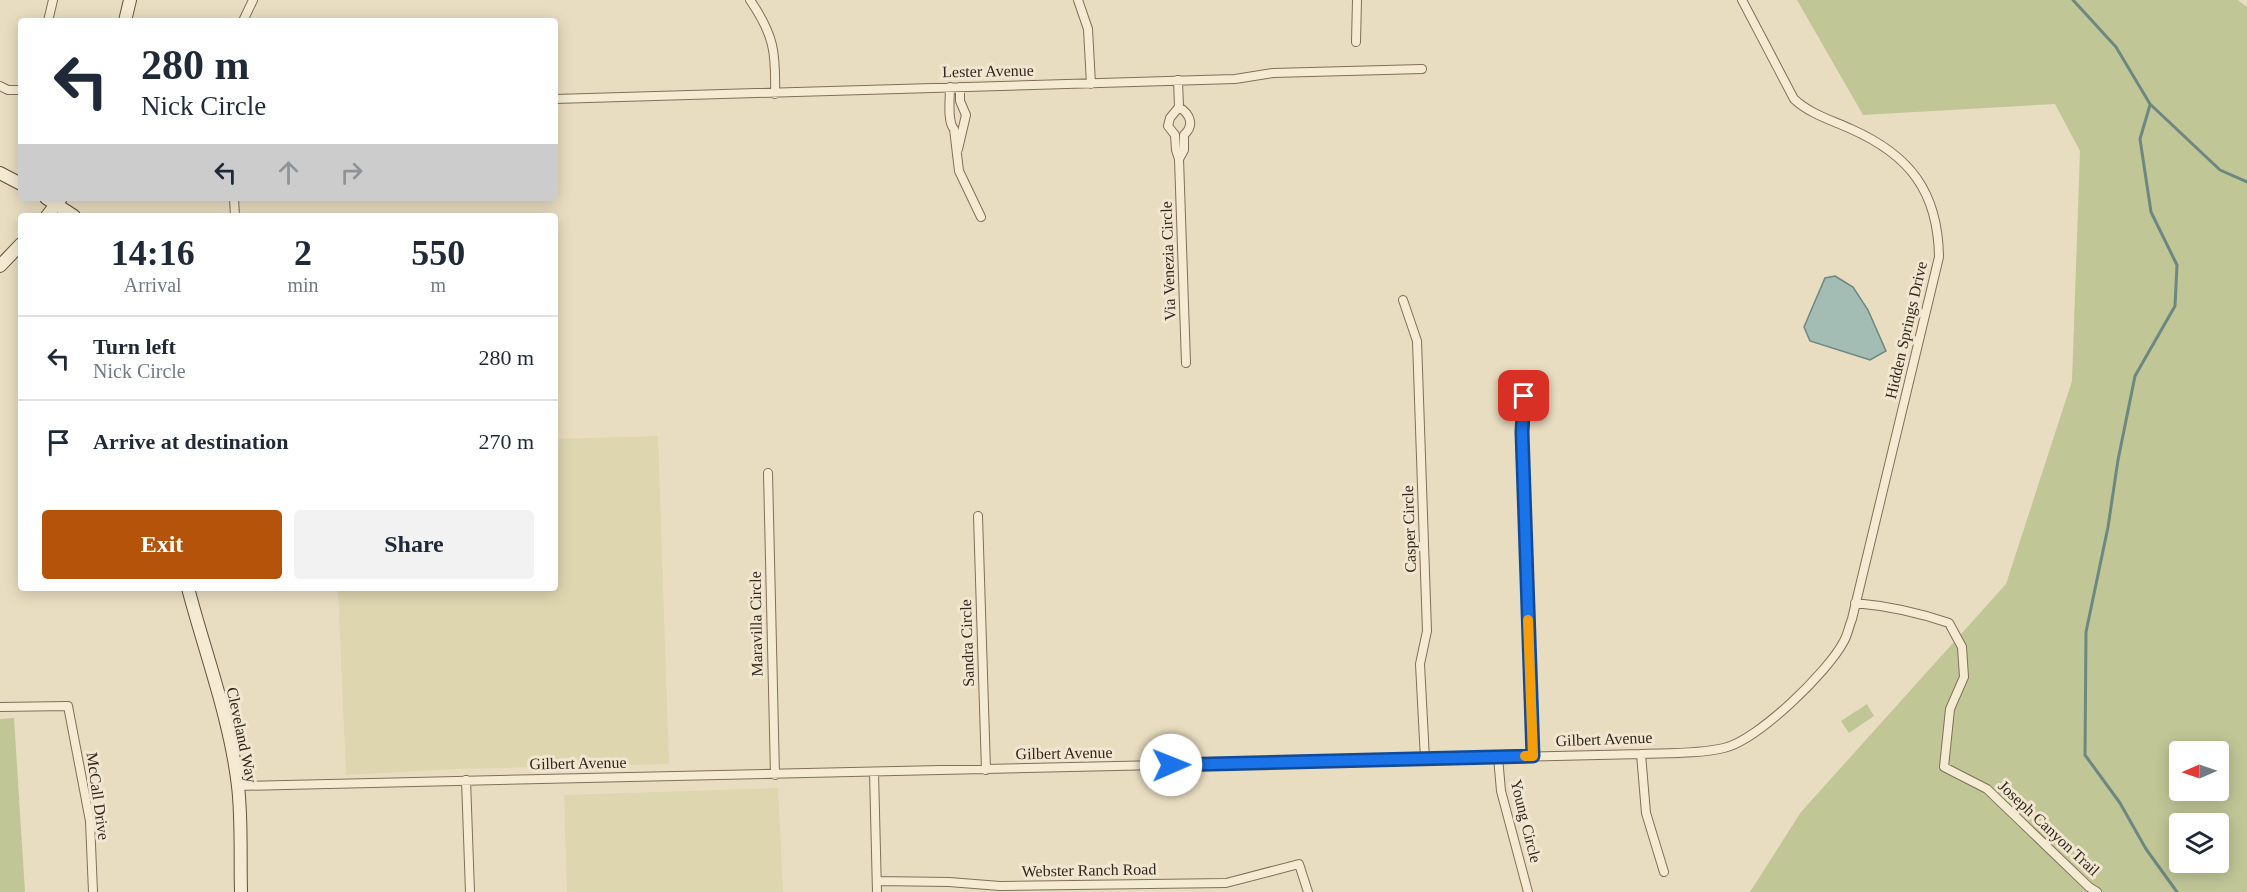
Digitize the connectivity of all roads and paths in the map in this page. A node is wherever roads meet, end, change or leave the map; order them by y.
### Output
1 (53, 0) edge
2 (130, 0) edge
3 (254, 0) edge
4 (750, 0) edge
5 (1078, 0) edge
6 (1357, 0) edge
7 (1742, 0) edge
8 (49, 18) edge
9 (126, 18) edge
10 (245, 18) edge
11 (1356, 42) dead end
12 (1422, 69) dead end
13 (1178, 80) junction
14 (1090, 84) junction
15 (0, 86) edge
16 (950, 87) junction
17 (960, 87) junction
18 (18, 90) edge
19 (775, 94) junction
20 (558, 99) edge
21 (1179, 107) junction
22 (958, 150) junction
23 (1179, 159) junction
24 (0, 173) edge
25 (18, 182) edge
26 (56, 201) edge
27 (70, 213) edge
28 (981, 217) dead end
29 (18, 247) edge
30 (0, 266) edge
31 (1403, 300) dead end
32 (1186, 363) dead end
33 (1524, 396) dead end
34 (768, 473) dead end
35 (978, 516) dead end
36 (190, 591) edge
37 (1855, 603) junction
38 (0, 707) edge
39 (1641, 754) junction
40 (1533, 756) junction
41 (1498, 757) junction
42 (1425, 759) junction
43 (986, 770) junction
44 (874, 772) junction
45 (775, 775) junction
46 (466, 780) junction
47 (238, 786) junction
48 (1664, 872) dead end
49 (877, 881) junction
50 (1115, 889) edge
51 (93, 892) edge
52 (241, 892) edge
53 (470, 892) edge
54 (877, 892) edge
55 (1308, 892) edge
56 (1528, 892) edge
57 (2097, 892) edge

1 - 8 street
2 - 9 street
3 - 10 street
4 - 19 street
5 - 14 street
6 - 11 street
7 - 37 street, Hidden Springs Drive
12 - 13 street, Lester Avenue
13 - 14 street, Lester Avenue
13 - 21 street, Via Venezia Circle
14 - 17 street, Lester Avenue
15 - 18 street
16 - 17 street, Lester Avenue
16 - 19 street, Lester Avenue
16 - 22 street
17 - 22 street
19 - 20 street, Lester Avenue
21 - 23 street, Via Venezia Circle
21 - 23 street, Via Venezia Circle
22 - 28 street
23 - 32 street, Via Venezia Circle
24 - 25 street
26 - 27 street
29 - 30 street
31 - 42 street, Casper Circle
33 - 40 street
34 - 45 street, Maravilla Circle
35 - 43 street, Sandra Circle
36 - 47 street, Cleveland Way
37 - 39 street, Gilbert Avenue
37 - 57 street, Joseph Canyon Trail
38 - 51 street, McCall Drive
39 - 40 street, Gilbert Avenue
39 - 48 street
40 - 41 street, Gilbert Avenue
41 - 42 street, Gilbert Avenue
41 - 56 street, Young Circle
42 - 43 street, Gilbert Avenue
43 - 44 street, Gilbert Avenue
44 - 45 street, Gilbert Avenue
44 - 49 street
45 - 46 street, Gilbert Avenue
46 - 47 street, Gilbert Avenue
46 - 53 street
47 - 52 street, Cleveland Way
49 - 50 street, Webster Ranch Road
49 - 54 street
50 - 55 street, Webster Ranch Road

